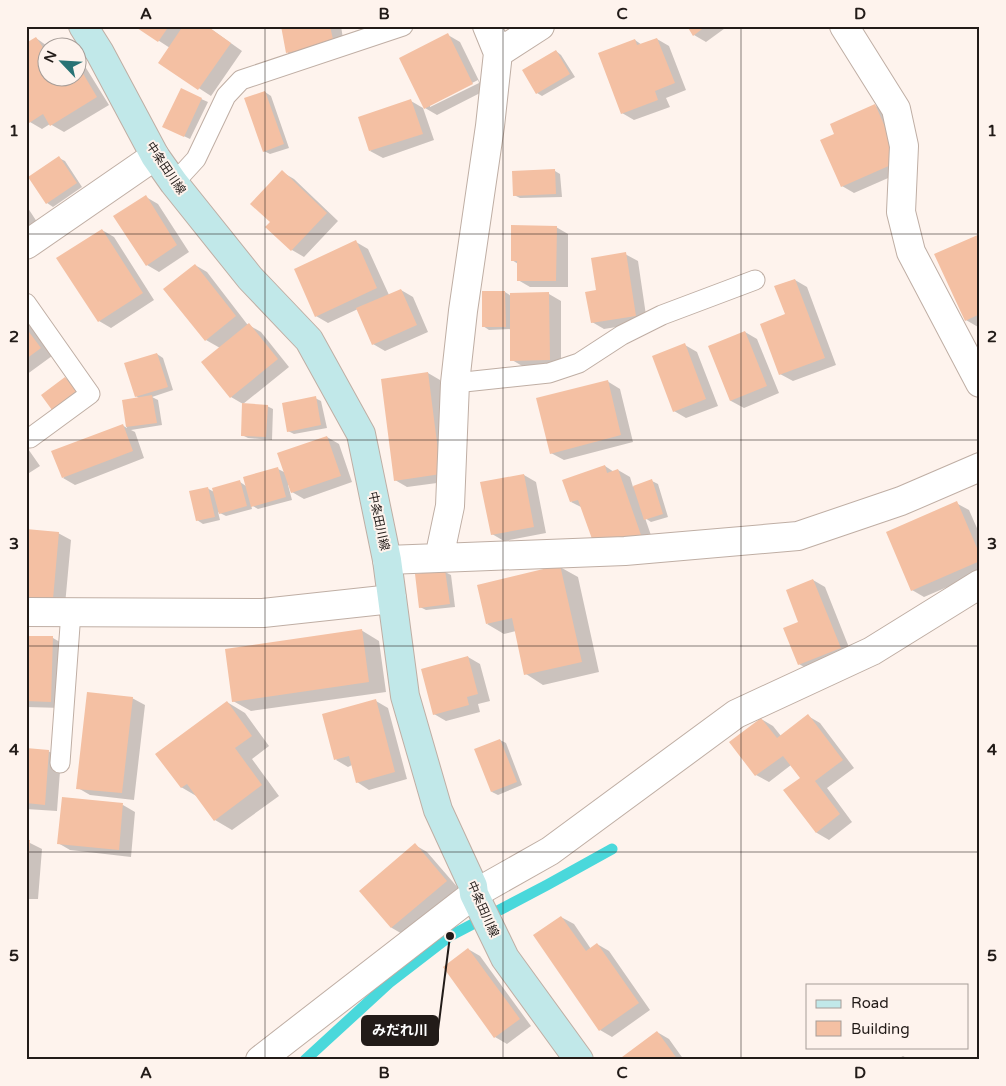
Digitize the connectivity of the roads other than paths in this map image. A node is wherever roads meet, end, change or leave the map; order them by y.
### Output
1 (83, 26) edge
2 (403, 26) edge
3 (486, 26) edge
4 (540, 26) edge
5 (844, 26) edge
6 (498, 54) junction
7 (155, 156) junction
8 (174, 183) junction
9 (26, 245) edge
10 (755, 280) dead end
11 (26, 303) edge
12 (455, 383) junction
13 (980, 383) edge
14 (30, 438) dead end
15 (980, 467) edge
16 (439, 558) junction
17 (387, 560) junction
18 (980, 584) edge
19 (392, 598) junction
20 (26, 612) edge
21 (71, 612) junction
22 (60, 763) dead end
23 (474, 894) junction
24 (260, 1060) edge
25 (579, 1060) edge

1 - 7 main road, 中条田川線
2 - 8 lane
3 - 6 street
4 - 6 street
5 - 13 street
6 - 12 street
7 - 8 main road, 中条田川線
7 - 9 street
8 - 17 main road, 中条田川線
10 - 12 lane
11 - 14 lane
12 - 16 street
15 - 16 street
16 - 17 street
17 - 19 main road, 中条田川線
18 - 23 street
19 - 21 street
19 - 23 main road, 中条田川線
20 - 21 street
21 - 22 lane
23 - 24 street
23 - 25 main road, 中条田川線

